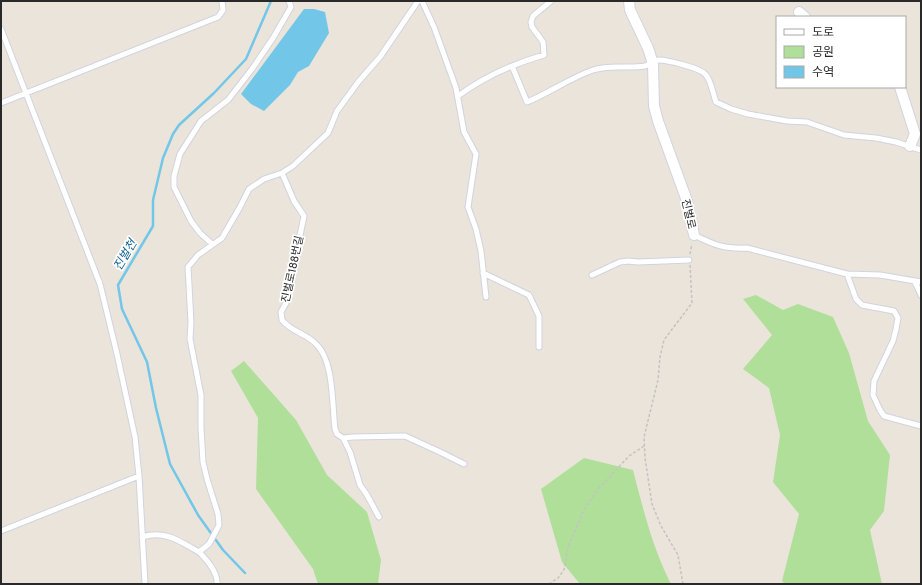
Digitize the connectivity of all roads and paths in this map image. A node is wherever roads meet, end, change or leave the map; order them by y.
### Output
1 (222, 1) edge
2 (289, 1) edge
3 (418, 1) edge
4 (422, 1) edge
5 (551, 1) edge
6 (629, 1) edge
7 (1, 29) edge
8 (652, 62) junction
9 (512, 66) junction
10 (900, 88) edge
11 (27, 93) junction
12 (458, 96) junction
13 (1, 103) edge
14 (910, 146) junction
15 (921, 150) edge
16 (282, 173) junction
17 (694, 236) junction
18 (212, 244) junction
19 (689, 260) junction
20 (483, 273) junction
21 (847, 274) junction
22 (592, 275) dead end
23 (918, 282) edge
24 (921, 295) edge
25 (486, 297) dead end
26 (539, 347) dead end
27 (921, 426) edge
28 (342, 438) junction
29 (644, 446) junction
30 (464, 464) dead end
31 (139, 476) junction
32 (379, 518) dead end
33 (1, 531) edge
34 (142, 537) junction
35 (200, 552) junction
36 (145, 584) edge
37 (218, 584) edge
38 (549, 584) edge
39 (683, 584) edge

1 - 11 lane
2 - 18 lane
3 - 16 lane
4 - 12 lane
5 - 9 lane
6 - 8 street, 진벌로
7 - 11 lane
8 - 9 lane
8 - 14 lane
8 - 17 street, 진벌로
9 - 12 lane
10 - 14 street
11 - 13 lane
11 - 31 lane
12 - 20 lane
14 - 15 lane
16 - 18 lane
16 - 28 lane, 진벌로188번길
17 - 19 path
17 - 21 lane, 진벌로
18 - 35 lane
19 - 22 lane
19 - 29 path
20 - 25 lane
20 - 26 lane
21 - 23 lane, 진벌로
21 - 27 lane
23 - 24 lane
28 - 30 lane
28 - 32 lane
29 - 38 path
29 - 39 path
31 - 33 lane
31 - 34 lane
34 - 35 lane
34 - 36 lane
35 - 37 lane

